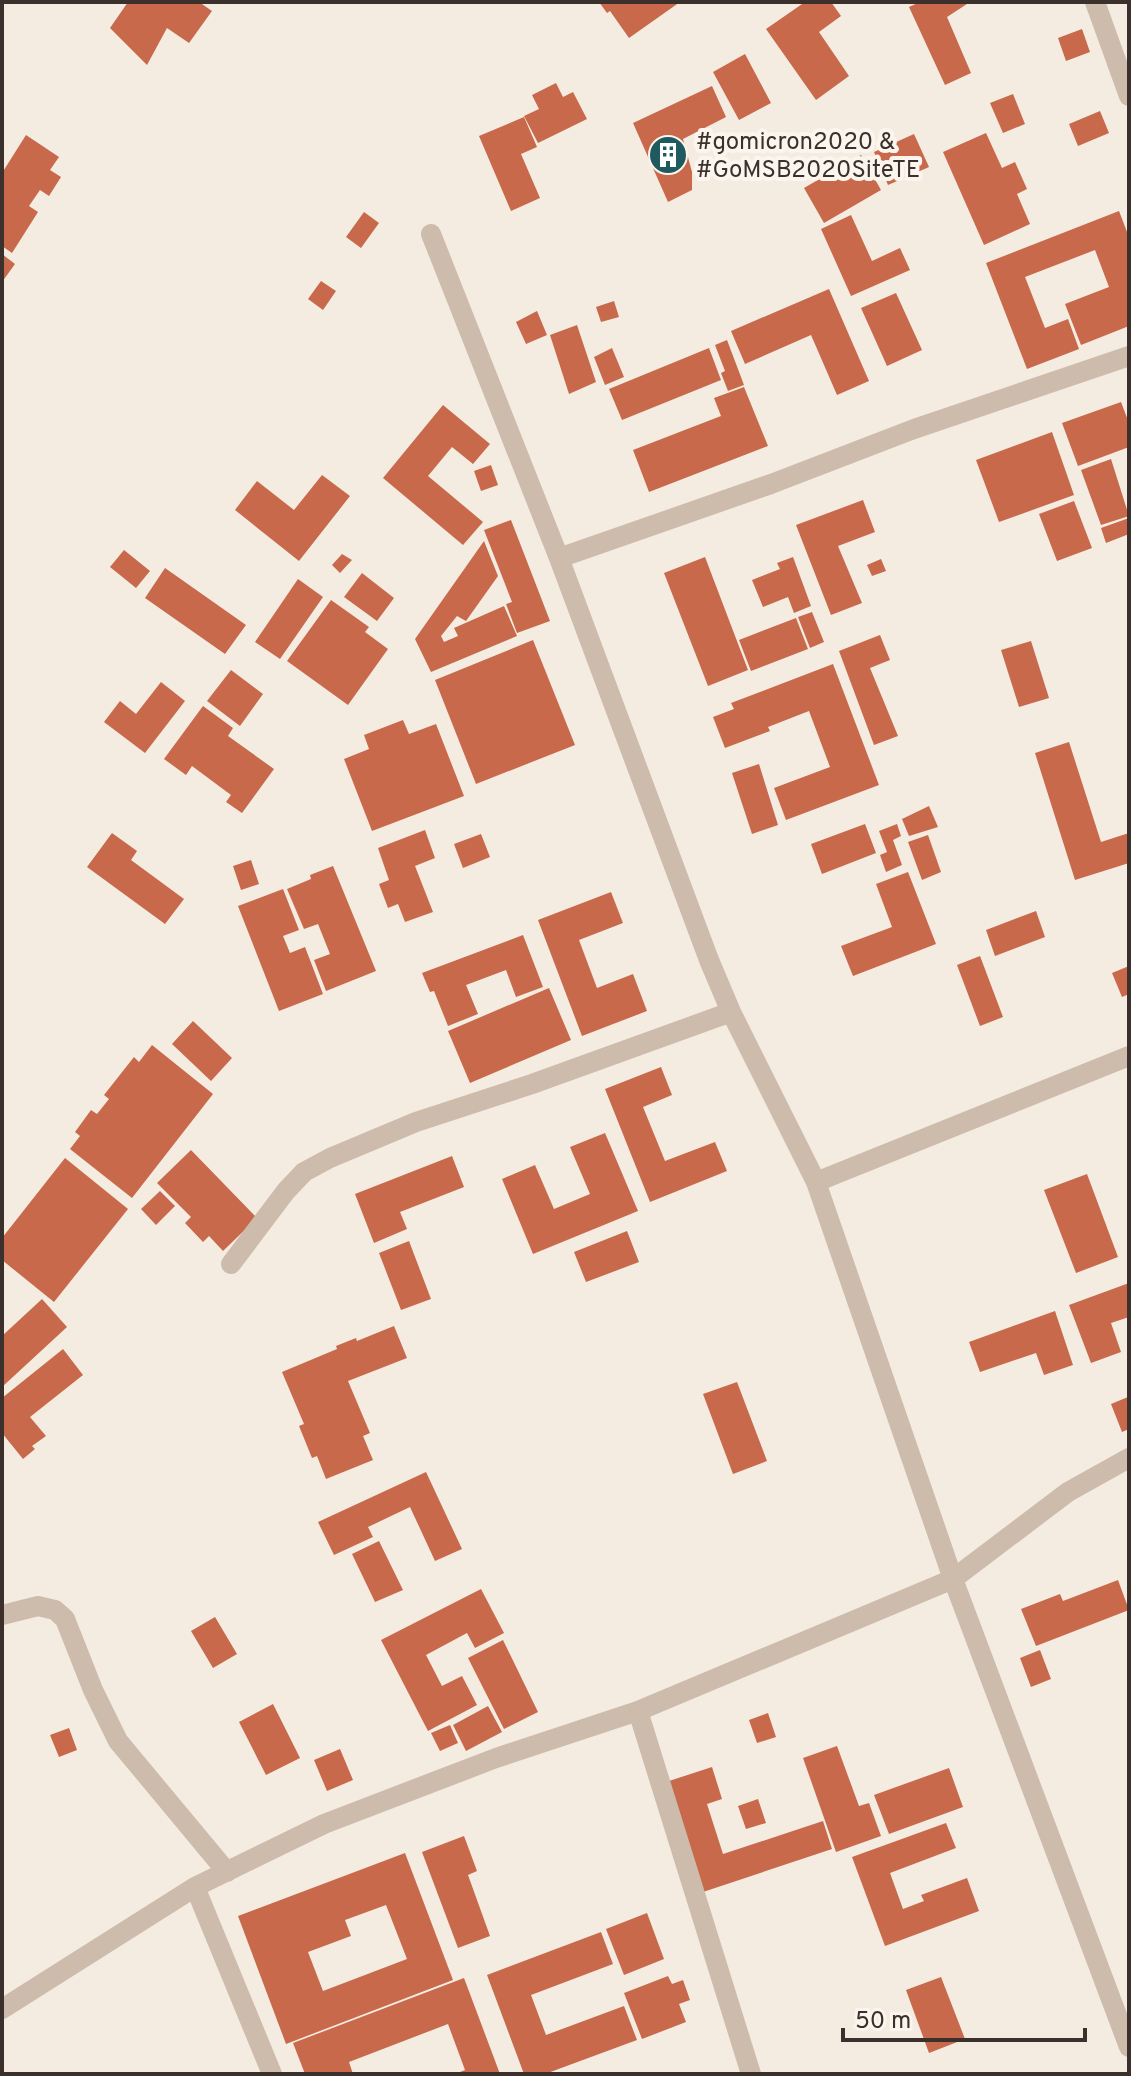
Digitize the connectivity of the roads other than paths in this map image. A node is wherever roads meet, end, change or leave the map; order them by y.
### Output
1 (1095, 2) edge
2 (1129, 96) edge
3 (431, 234) dead end
4 (1129, 356) edge
5 (559, 558) junction
6 (731, 1012) junction
7 (1129, 1056) edge
8 (816, 1182) junction
9 (231, 1264) dead end
10 (1129, 1458) edge
11 (953, 1579) junction
12 (2, 1615) edge
13 (638, 1711) junction
14 (227, 1872) junction
15 (195, 1887) junction
16 (2, 2009) edge
17 (1129, 2047) edge
18 (272, 2074) edge
19 (751, 2074) edge

1 - 2 street
3 - 5 street
4 - 5 street
5 - 6 street
6 - 8 street
6 - 9 street
7 - 8 street
8 - 11 street
10 - 11 street
11 - 13 street
11 - 17 street
12 - 14 street
13 - 14 street
13 - 19 street
14 - 15 street
15 - 16 street
15 - 18 street

